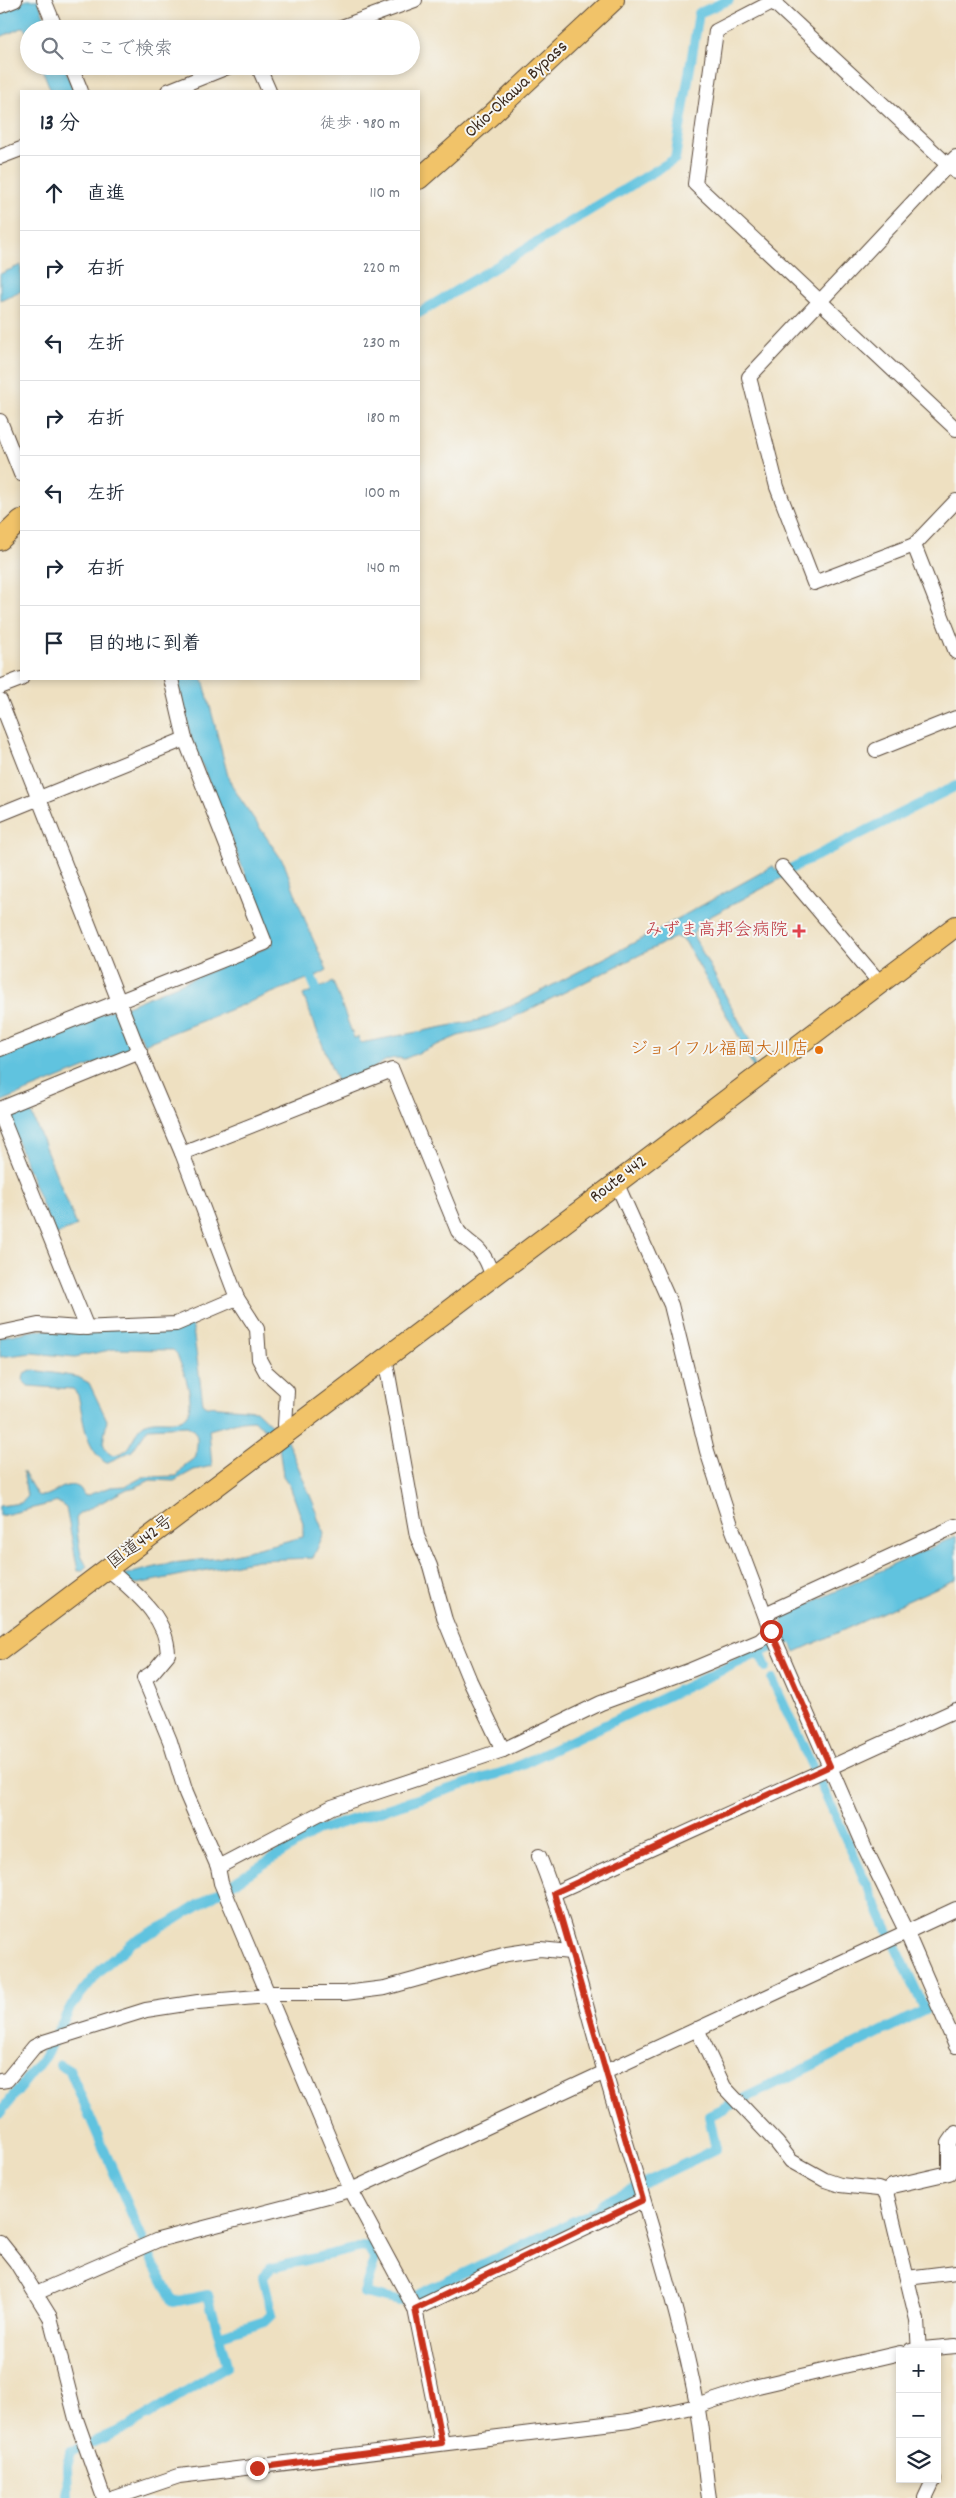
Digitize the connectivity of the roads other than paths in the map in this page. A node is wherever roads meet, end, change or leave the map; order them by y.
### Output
1 (15, 0) edge
2 (44, 0) edge
3 (415, 0) edge
4 (598, 0) edge
5 (614, 0) edge
6 (773, 1) edge
7 (0, 6) edge
8 (52, 20) edge
9 (361, 20) edge
10 (75, 75) edge
11 (208, 75) edge
12 (262, 75) edge
13 (81, 90) edge
14 (170, 90) edge
15 (269, 90) edge
16 (20, 149) edge
17 (0, 157) edge
18 (953, 165) edge
19 (420, 166) edge
20 (420, 178) edge
21 (822, 302) junction
22 (0, 421) edge
23 (956, 429) edge
24 (5, 448) edge
25 (20, 472) edge
26 (956, 501) edge
27 (20, 521) edge
28 (20, 534) edge
29 (0, 540) edge
30 (914, 545) junction
31 (0, 553) edge
32 (956, 652) edge
33 (20, 679) edge
34 (171, 680) edge
35 (0, 687) edge
36 (0, 700) edge
37 (956, 718) edge
38 (185, 739) junction
39 (876, 750) dead end
40 (40, 798) junction
41 (0, 814) edge
42 (782, 867) dead end
43 (956, 926) edge
44 (880, 983) junction
45 (120, 1004) junction
46 (0, 1049) edge
47 (138, 1049) junction
48 (0, 1111) edge
49 (182, 1153) junction
50 (616, 1182) junction
51 (492, 1275) junction
52 (237, 1298) junction
53 (87, 1328) junction
54 (0, 1333) edge
55 (385, 1357) junction
56 (288, 1433) junction
57 (956, 1526) edge
58 (107, 1568) junction
59 (765, 1614) junction
60 (772, 1633) junction
61 (0, 1650) edge
62 (956, 1710) edge
63 (503, 1750) junction
64 (830, 1766) junction
65 (538, 1856) dead end
66 (218, 1867) junction
67 (554, 1893) junction
68 (956, 1909) edge
69 (906, 1931) junction
70 (570, 1952) junction
71 (268, 1995) junction
72 (697, 2029) junction
73 (956, 2046) edge
74 (605, 2072) junction
75 (0, 2081) edge
76 (956, 2133) edge
77 (350, 2190) junction
78 (886, 2192) junction
79 (642, 2197) junction
80 (0, 2242) edge
81 (956, 2272) edge
82 (906, 2278) junction
83 (36, 2292) junction
84 (415, 2309) junction
85 (956, 2346) edge
86 (919, 2348) edge
87 (938, 2348) edge
88 (896, 2353) edge
89 (697, 2406) junction
90 (442, 2443) junction
91 (932, 2483) edge
92 (104, 2498) edge
93 (114, 2498) edge
94 (709, 2498) edge
95 (925, 2498) edge

1 - 7 street
2 - 8 street
3 - 9 street
4 - 19 highway, Okio-Okawa Bypass
5 - 20 highway, Okio-Okawa Bypass
6 - 18 street
6 - 21 street
10 - 13 street
11 - 14 street
12 - 15 street
16 - 17 street
18 - 21 street
21 - 23 street
21 - 30 street
22 - 24 street
24 - 25 street
26 - 30 street
27 - 29 highway
28 - 31 highway
30 - 32 street
33 - 35 street
34 - 38 street
36 - 40 street
37 - 39 street
38 - 40 street
38 - 45 street
40 - 41 street
40 - 45 street
42 - 44 street
43 - 44 highway, Route 442
44 - 50 highway, Route 442
45 - 46 street
45 - 47 street
47 - 48 street
47 - 49 street
48 - 53 street
49 - 51 street
49 - 52 street
50 - 51 highway, Route 442
50 - 59 street
51 - 55 highway, Route 442
52 - 53 street
52 - 56 street
53 - 54 street
55 - 56 highway, Route 442
55 - 63 street
56 - 58 highway, 国道442号
57 - 59 street
58 - 61 highway, 国道442号
58 - 66 street
59 - 60 street
60 - 63 street
60 - 64 street
62 - 64 street
63 - 66 street
64 - 67 street
64 - 69 street
65 - 67 street
66 - 71 street
67 - 70 street
68 - 69 street
69 - 72 street
69 - 73 street
70 - 71 street
70 - 74 street
71 - 75 street
71 - 77 street
72 - 74 street
72 - 78 street
74 - 77 street
74 - 79 street
76 - 78 street
77 - 83 street
77 - 84 street
78 - 82 street
79 - 84 street
79 - 89 street
80 - 83 street
81 - 82 street
82 - 86 street
83 - 92 street
84 - 90 street
85 - 87 street
88 - 89 street
89 - 90 street
89 - 94 street
90 - 93 street
91 - 95 street

